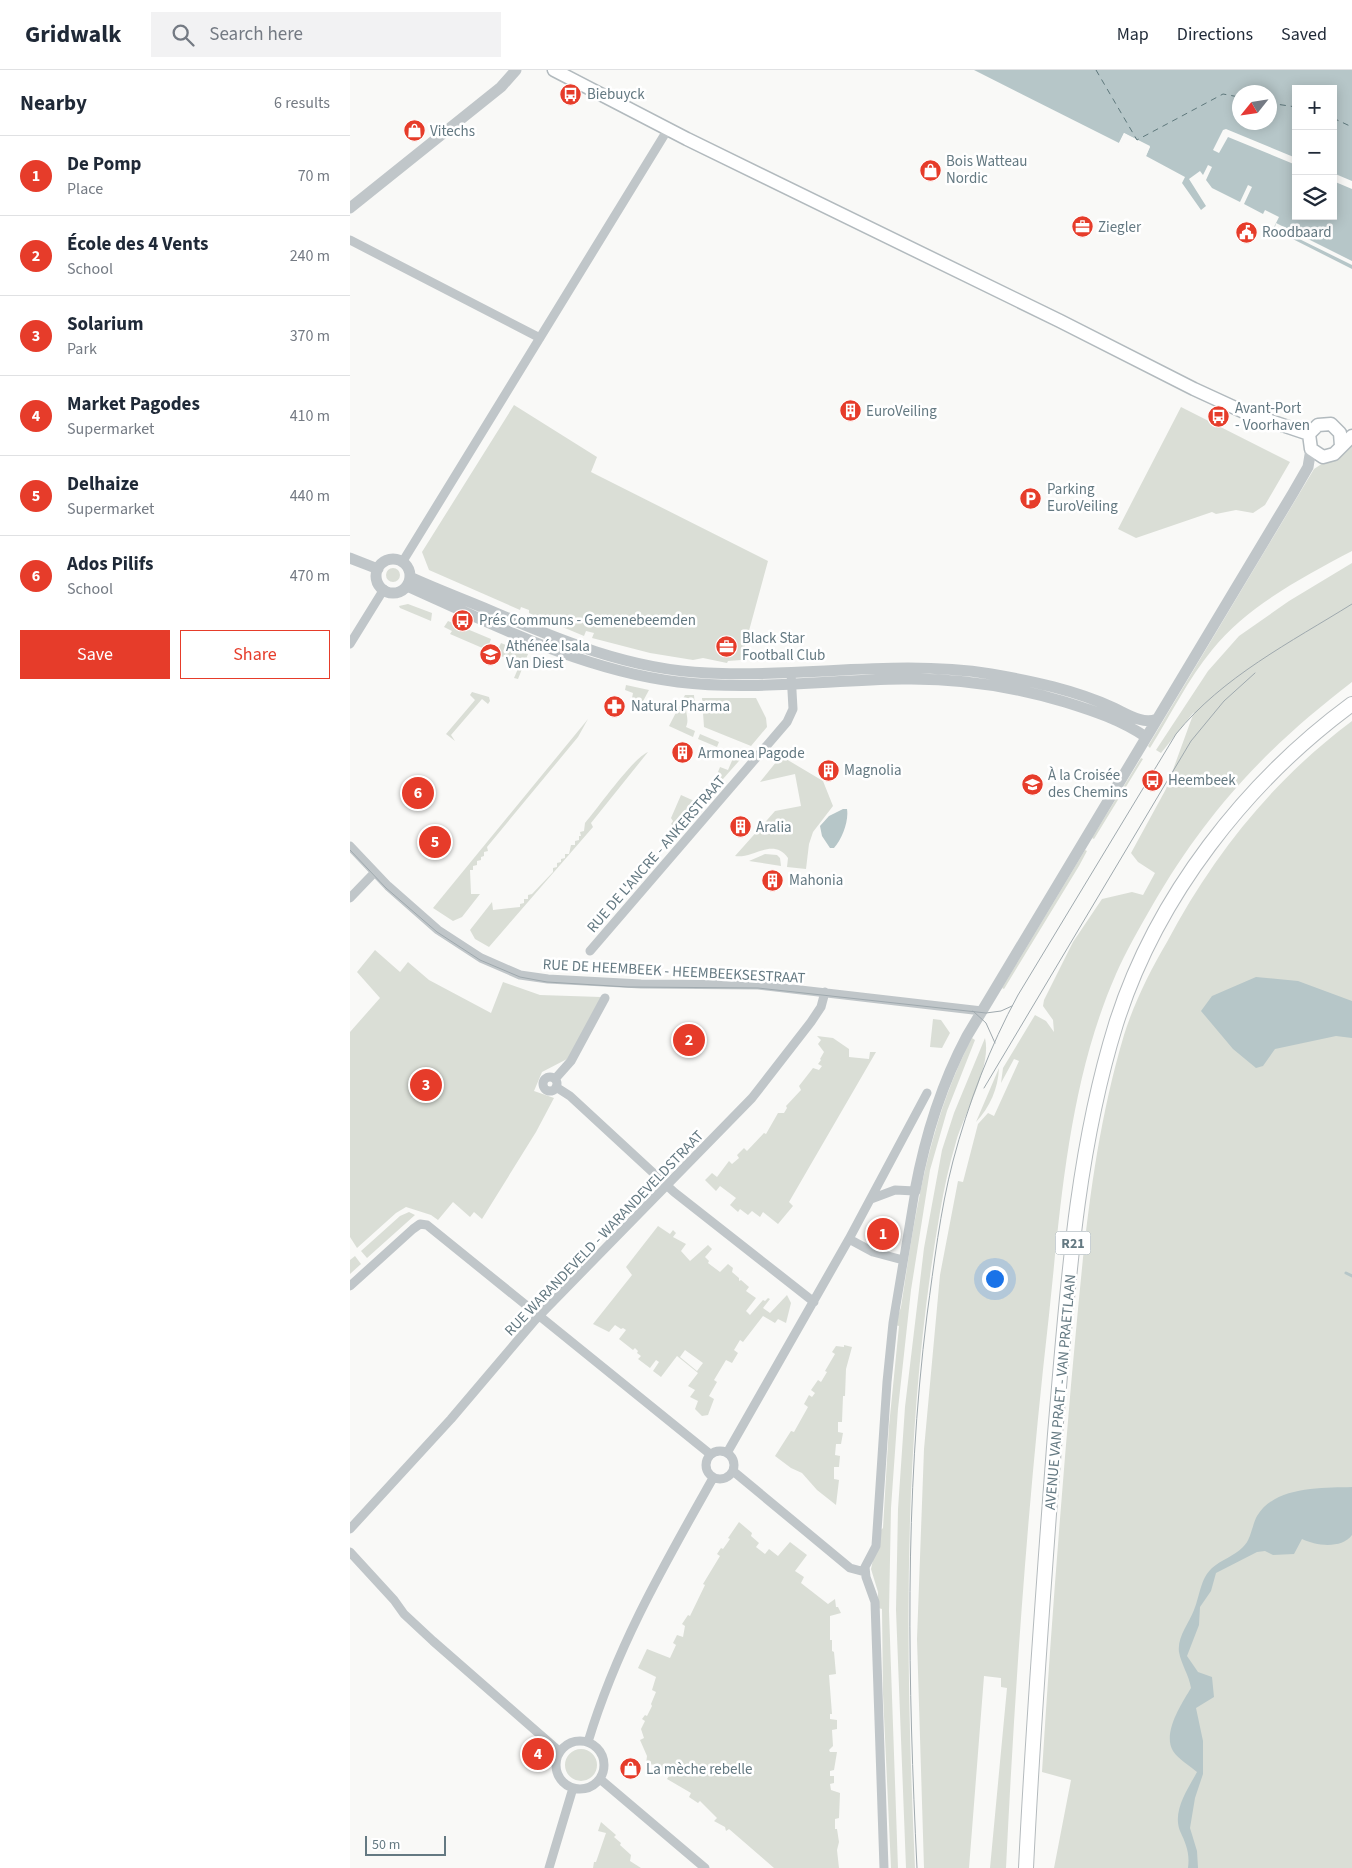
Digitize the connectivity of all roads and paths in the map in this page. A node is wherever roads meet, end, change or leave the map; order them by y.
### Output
1 (516, 70) edge
2 (554, 70) edge
3 (668, 129) junction
4 (350, 208) edge
5 (350, 240) edge
6 (540, 338) junction
7 (1336, 428) junction
8 (1352, 428) edge
9 (1309, 434) junction
10 (1352, 436) edge
11 (1341, 446) junction
12 (1311, 449) junction
13 (1323, 457) junction
14 (1308, 467) junction
15 (350, 558) edge
16 (402, 561) junction
17 (378, 569) junction
18 (408, 581) junction
19 (384, 589) junction
20 (350, 644) edge
21 (792, 678) junction
22 (1352, 704) edge
23 (1157, 719) junction
24 (1146, 737) junction
25 (350, 846) edge
26 (374, 873) junction
27 (350, 898) edge
28 (590, 952) dead end
29 (825, 992) junction
30 (605, 998) dead end
31 (982, 1011) junction
32 (927, 1093) dead end
33 (668, 1186) junction
34 (914, 1191) junction
35 (871, 1199) junction
36 (849, 1239) junction
37 (903, 1260) junction
38 (350, 1286) edge
39 (814, 1302) junction
40 (540, 1315) junction
41 (727, 1453) junction
42 (710, 1454) junction
43 (733, 1471) junction
44 (713, 1478) junction
45 (350, 1529) edge
46 (350, 1552) edge
47 (865, 1572) junction
48 (588, 1742) junction
49 (560, 1752) junction
50 (600, 1779) junction
51 (573, 1788) junction
52 (549, 1868) edge
53 (705, 1868) edge
54 (884, 1868) edge
55 (1026, 1868) edge

1 - 4 street
2 - 3 main road
3 - 6 street
3 - 9 main road
5 - 6 street
6 - 16 street
7 - 8 main road
7 - 9 main road
7 - 11 main road
9 - 12 main road
10 - 11 main road
11 - 13 main road
12 - 13 main road
12 - 14 street
13 - 14 street
14 - 23 street
15 - 17 street
16 - 17 street
16 - 18 street
17 - 19 street
18 - 19 street
18 - 21 street
19 - 20 street
21 - 23 street
21 - 24 street
21 - 28 street, RUE DE L'ANCRE - ANKERSTRAAT
22 - 55 main road, AVENUE VAN PRAET - VAN PRAETLAAN / R21
23 - 24 street
24 - 31 street
25 - 26 street, RUE DE HEEMBEEK - HEEMBEEKSESTRAAT
26 - 27 street
26 - 29 street, RUE DE HEEMBEEK - HEEMBEEKSESTRAAT
29 - 31 street, RUE DE HEEMBEEK - HEEMBEEKSESTRAAT
29 - 33 street, RUE WARANDEVELD - WARANDEVELDSTRAAT
30 - 33 street
31 - 34 street
32 - 35 street
33 - 39 street
33 - 40 street, RUE WARANDEVELD - WARANDEVELDSTRAAT
34 - 35 street
34 - 37 street
35 - 36 street
36 - 37 street
36 - 39 street
37 - 47 street
38 - 40 street
39 - 41 street
40 - 42 street
40 - 45 street, RUE WARANDEVELD - WARANDEVELDSTRAAT
41 - 42 street
41 - 43 street
42 - 44 street
43 - 44 street
43 - 47 street
44 - 48 street
46 - 49 street
47 - 54 street
48 - 49 street
48 - 50 street
49 - 51 street
50 - 51 street
50 - 53 street
51 - 52 street

